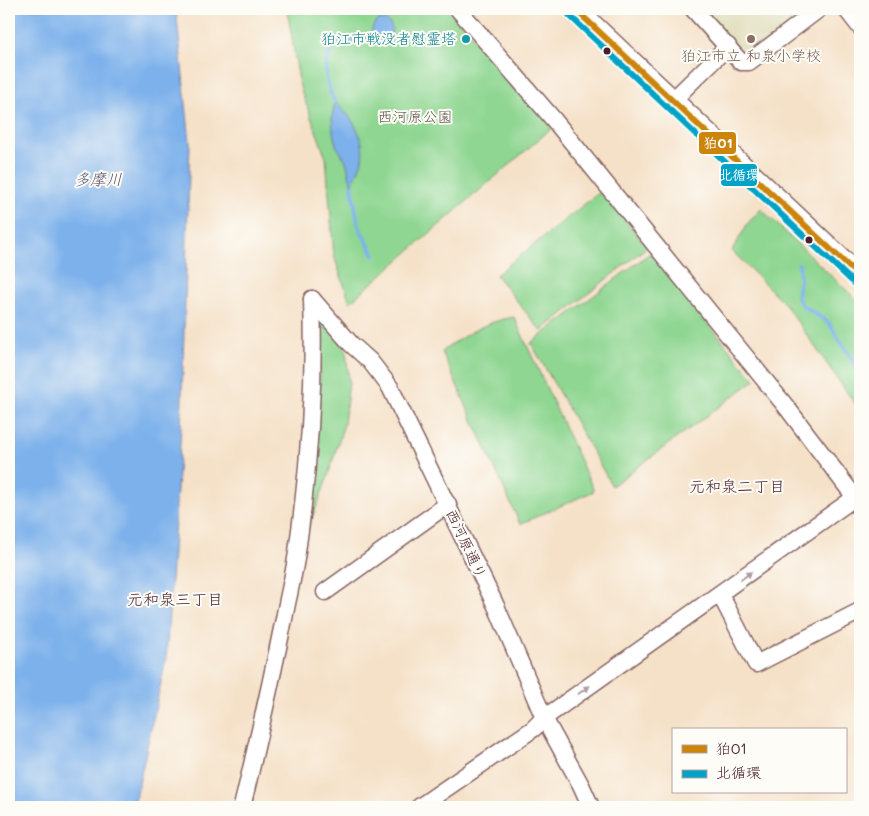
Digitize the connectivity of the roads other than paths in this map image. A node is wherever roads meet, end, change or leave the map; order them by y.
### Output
1 (458, 9) edge
2 (575, 9) edge
3 (693, 9) edge
4 (819, 9) edge
5 (846, 9) edge
6 (860, 27) edge
7 (728, 46) junction
8 (673, 100) junction
9 (857, 267) edge
10 (859, 498) edge
11 (448, 504) junction
12 (325, 592) dead end
13 (720, 594) junction
14 (860, 611) edge
15 (544, 718) junction
16 (242, 807) edge
17 (419, 807) edge
18 (591, 807) edge

1 - 10 street
2 - 8 main road
3 - 7 street
4 - 7 street
5 - 6 street
7 - 8 street
8 - 9 main road
13 -> 10 street
11 - 12 street
11 - 15 street, 西河原通り
11 - 16 street, 西河原通り
13 - 14 street
15 -> 13 street
15 - 17 street
15 - 18 street, 西河原通り

